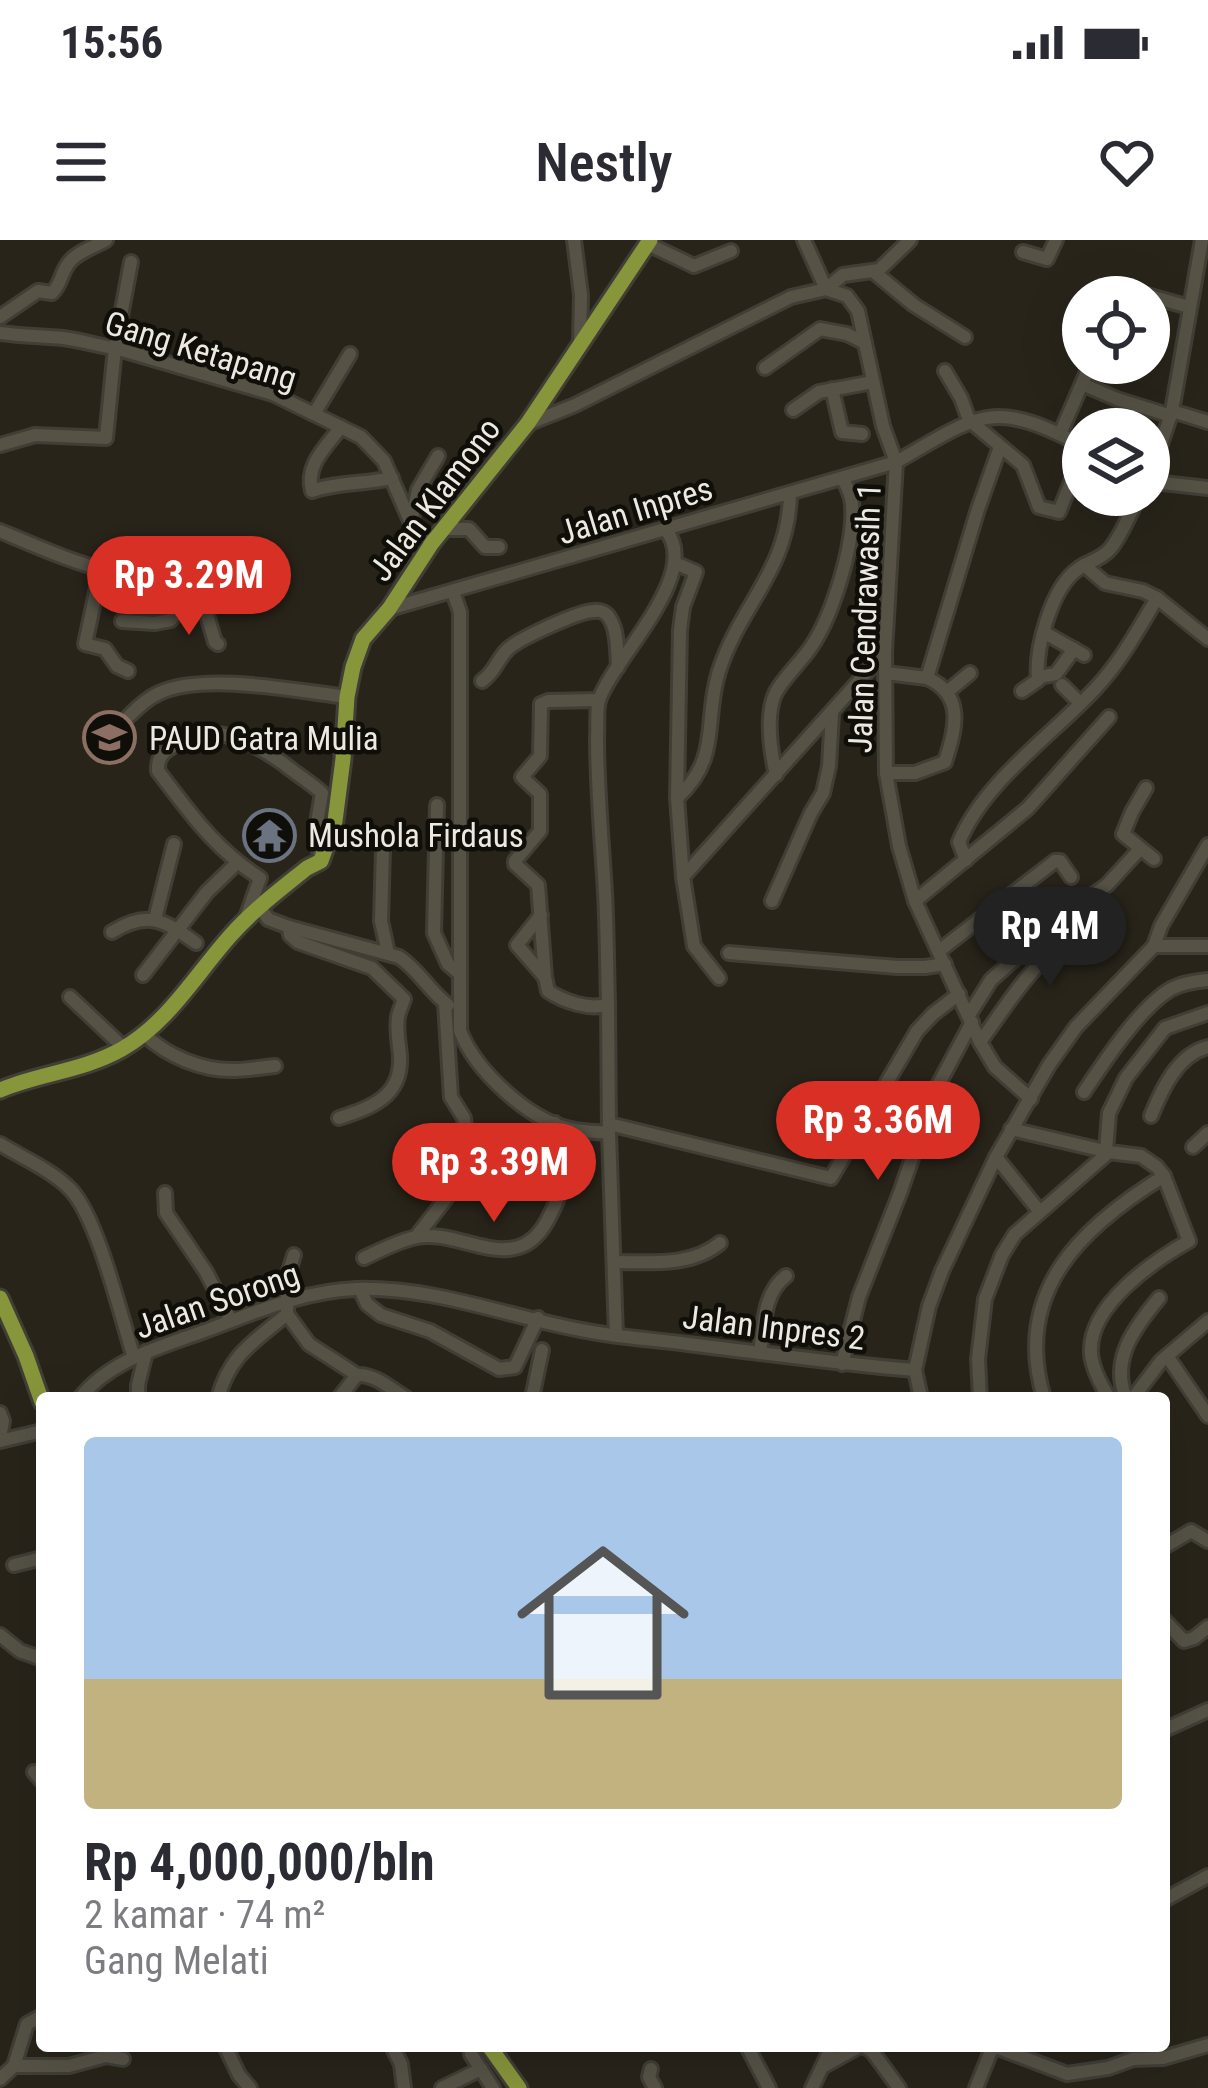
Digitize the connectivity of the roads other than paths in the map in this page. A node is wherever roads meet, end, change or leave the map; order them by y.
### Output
1 (106, 240) edge
2 (574, 240) edge
3 (803, 240) edge
4 (910, 240) edge
5 (1056, 240) edge
6 (649, 242) edge
7 (1201, 242) edge
8 (730, 251) dead end
9 (1023, 252) dead end
10 (131, 262) dead end
11 (874, 272) junction
12 (826, 289) junction
13 (1170, 302) edge
14 (1189, 307) junction
15 (0, 317) edge
16 (0, 333) edge
17 (965, 337) dead end
18 (865, 343) junction
19 (580, 345) junction
20 (115, 347) junction
21 (350, 354) dead end
22 (765, 368) dead end
23 (945, 371) dead end
24 (873, 382) junction
25 (1082, 384) joint
26 (832, 388) junction
27 (793, 410) dead end
28 (1172, 413) junction
29 (314, 414) junction
30 (1170, 419) edge
31 (969, 420) junction
32 (1208, 422) edge
33 (529, 423) junction
34 (341, 427) junction
35 (862, 434) dead end
36 (1060, 434) joint
37 (0, 445) edge
38 (1000, 447) junction
39 (438, 456) dead end
40 (896, 462) junction
41 (392, 478) junction
42 (842, 478) junction
43 (1170, 484) edge
44 (1208, 488) edge
45 (790, 493) junction
46 (1062, 500) edge
47 (1129, 516) edge
48 (411, 523) junction
49 (664, 529) junction
50 (0, 531) edge
51 (437, 536) junction
52 (499, 547) dead end
53 (675, 563) junction
54 (1084, 566) junction
55 (101, 569) junction
56 (453, 592) junction
57 (1157, 598) junction
58 (204, 601) junction
59 (388, 609) junction
60 (122, 621) dead end
61 (1045, 633) junction
62 (1208, 639) edge
63 (218, 644) dead end
64 (885, 652) junction
65 (619, 668) junction
66 (128, 671) dead end
67 (886, 673) junction
68 (970, 673) dead end
69 (1039, 676) junction
70 (927, 679) junction
71 (482, 681) dead end
72 (1062, 685) dead end
73 (1022, 691) dead end
74 (947, 692) junction
75 (347, 697) junction
76 (599, 700) junction
77 (1080, 703) junction
78 (832, 713) junction
79 (129, 716) dead end
80 (1109, 717) dead end
81 (886, 773) junction
82 (776, 776) junction
83 (1146, 788) dead end
84 (677, 798) junction
85 (437, 806) dead end
86 (173, 844) dead end
87 (1208, 844) edge
88 (383, 849) dead end
89 (1140, 849) junction
90 (1154, 859) dead end
91 (966, 860) junction
92 (321, 861) junction
93 (237, 863) junction
94 (683, 877) junction
95 (1071, 877) dead end
96 (915, 901) junction
97 (772, 902) dead end
98 (260, 907) junction
99 (541, 915) junction
100 (155, 919) junction
101 (1097, 920) dead end
102 (245, 922) junction
103 (289, 927) junction
104 (178, 930) junction
105 (112, 932) dead end
106 (196, 943) dead end
107 (1154, 946) junction
108 (1208, 946) edge
109 (388, 953) junction
110 (729, 953) dead end
111 (942, 957) junction
112 (460, 974) junction
113 (143, 975) dead end
114 (544, 977) junction
115 (719, 978) dead end
116 (1208, 980) edge
117 (959, 994) junction
118 (70, 998) dead end
119 (445, 1003) junction
120 (608, 1004) junction
121 (1208, 1012) edge
122 (459, 1013) junction
123 (971, 1019) junction
124 (144, 1034) junction
125 (980, 1042) junction
126 (1208, 1047) edge
127 (124, 1048) junction
128 (275, 1066) dead end
129 (0, 1090) edge
130 (1084, 1092) dead end
131 (1030, 1099) junction
132 (1151, 1116) dead end
133 (339, 1118) dead end
134 (556, 1123) junction
135 (609, 1128) junction
136 (1011, 1129) junction
137 (1208, 1133) edge
138 (0, 1144) edge
139 (1193, 1148) dead end
140 (1108, 1152) junction
141 (996, 1156) junction
142 (1165, 1176) junction
143 (165, 1193) dead end
144 (1040, 1212) junction
145 (416, 1237) junction
146 (720, 1243) dead end
147 (294, 1255) dead end
148 (364, 1258) dead end
149 (615, 1262) junction
150 (786, 1276) dead end
151 (360, 1288) junction
152 (0, 1298) edge
153 (1159, 1298) dead end
154 (287, 1307) junction
155 (538, 1318) junction
156 (231, 1321) junction
157 (1208, 1322) edge
158 (598, 1333) joint
159 (616, 1335) junction
160 (542, 1349) dead end
161 (760, 1353) junction
162 (140, 1355) junction
163 (1167, 1356) junction
164 (842, 1364) junction
165 (915, 1370) junction
166 (357, 1375) junction
167 (94, 1383) junction
168 (39, 1392) edge
169 (86, 1392) edge
170 (93, 1392) edge
171 (138, 1392) edge
172 (220, 1392) edge
173 (344, 1392) edge
174 (396, 1392) edge
175 (533, 1392) edge
176 (920, 1392) edge
177 (980, 1392) edge
178 (1042, 1392) edge
179 (1106, 1392) edge
180 (1126, 1392) edge
181 (1135, 1392) edge
182 (0, 1413) edge
183 (1208, 1416) edge
184 (36, 1432) edge
185 (0, 1439) edge
186 (1205, 1536) edge
187 (1170, 1544) edge
188 (36, 1559) edge
189 (14, 1564) dead end
190 (1170, 1627) edge
191 (1208, 1627) edge
192 (0, 1635) edge
193 (36, 1657) edge
194 (1208, 1710) edge
195 (1170, 1727) edge
196 (1208, 1876) edge
197 (1170, 1897) edge
198 (36, 2020) edge
199 (1208, 2046) edge
200 (228, 2052) edge
201 (395, 2052) edge
202 (471, 2052) edge
203 (494, 2052) edge
204 (750, 2052) edge
205 (829, 2052) edge
206 (850, 2052) edge
207 (873, 2052) edge
208 (991, 2052) edge
209 (1005, 2052) edge
210 (124, 2059) dead end
211 (14, 2066) junction
212 (823, 2067) junction
213 (481, 2069) junction
214 (651, 2069) dead end
215 (0, 2079) edge
216 (1064, 2081) edge
217 (250, 2088) edge
218 (404, 2088) edge
219 (442, 2088) edge
220 (493, 2088) edge
221 (519, 2088) edge
222 (655, 2088) edge
223 (769, 2088) edge
224 (812, 2088) edge
225 (899, 2088) edge
226 (976, 2088) edge

1 - 15 street
2 - 19 street
3 - 12 street
4 - 11 street
5 - 9 street
6 - 8 street
6 - 19 main road, Jalan Klamono
7 - 14 street
10 - 20 street
11 - 12 street
11 - 17 street
12 - 18 street
12 - 33 street
13 - 14 street
14 - 28 street
16 - 20 street, Gang Ketapang
18 - 22 street
18 - 24 street
19 - 33 main road, Jalan Klamono
20 - 29 street, Gang Ketapang
20 - 37 street
21 - 29 street
23 - 31 street
24 - 26 street
24 - 40 street
25 - 28 street
25 - 36 street
26 - 27 street
26 - 35 street
28 - 30 street
28 - 32 street
29 - 34 street, Gang Ketapang
31 - 36 street
31 - 38 street
31 - 40 street, Jalan Inpres
33 - 51 main road, Jalan Klamono
34 - 41 street, Gang Ketapang
34 - 41 street
38 - 46 street
38 - 70 street
39 - 48 street
40 - 42 street, Jalan Inpres
40 - 64 street, Jalan Cendrawasih 1
41 - 48 street, Gang Ketapang
42 - 45 street, Jalan Inpres
42 - 82 street
43 - 44 street
45 - 49 street, Jalan Inpres
45 - 84 street
47 - 54 street
48 - 51 street
49 - 53 street
49 - 56 street, Jalan Inpres
50 - 55 street
51 - 52 street
51 - 59 main road, Jalan Klamono
53 - 65 street
53 - 84 street
54 - 57 street
54 - 61 street
55 - 58 street
55 - 66 street
56 - 59 street, Jalan Inpres
56 - 112 street
57 - 62 street
57 - 77 street
58 - 60 street
58 - 63 street
59 - 75 main road, Jalan Klamono
61 - 69 street
61 - 69 street
64 - 67 street, Jalan Cendrawasih 1
64 - 78 street
65 - 71 street
65 - 76 street
67 - 70 street
67 - 81 street, Jalan Cendrawasih 1
68 - 74 street
69 - 73 street
70 - 74 street
72 - 77 street
74 - 81 street
75 - 79 street
75 - 92 main road, Jalan Klamono
76 - 99 street
76 - 120 street
77 - 91 street
78 - 82 street
78 - 97 street
80 - 91 street
81 - 96 street, Jalan Cendrawasih 1
82 - 94 street
83 - 89 street
84 - 94 street
85 - 112 street
86 - 100 street
87 - 107 street
88 - 109 street
89 - 90 street
89 - 123 street
91 - 96 street
92 - 93 street
92 - 98 main road
93 - 102 street
93 - 104 street
94 - 115 street
95 - 111 street
96 - 111 street, Jalan Cendrawasih 1
98 - 102 main road
98 - 103 street
99 - 114 street
99 - 114 street
100 - 104 street
100 - 105 street
101 - 125 street
102 - 124 main road
103 - 109 street
103 - 133 street
104 - 106 street
104 - 113 street
107 - 108 street
107 - 131 street
109 - 119 street
110 - 111 street
111 - 117 street, Jalan Cendrawasih 1
112 - 122 street
114 - 120 street
116 - 130 street
117 - 123 street, Jalan Cendrawasih 1
117 - 135 street
118 - 127 street
119 - 122 street
119 - 145 street
120 - 135 street
121 - 140 street
122 - 134 street
123 - 125 street, Jalan Cendrawasih 1
123 - 164 street
124 - 127 main road
124 - 128 street
125 - 131 street, Jalan Cendrawasih 1
126 - 132 street
127 - 129 main road
131 - 136 street
134 - 135 street
134 - 145 street
135 - 149 street
136 - 140 street
136 - 141 street
137 - 139 street
138 - 162 street
140 - 142 street
140 - 144 street
141 - 144 street
141 - 165 street
142 - 178 street
142 - 179 street
143 - 156 street
144 - 177 street
145 - 148 street
146 - 149 street
147 - 154 street
149 - 159 street
150 - 161 street
151 - 154 street, Jalan Sorong
151 - 155 street, Jalan Sorong
151 - 155 street
152 - 168 main road
153 - 180 street
154 - 156 street, Jalan Sorong
154 - 166 street
154 - 172 street
155 - 158 street, Jalan Sorong
156 - 162 street, Jalan Sorong
157 - 163 street
158 - 159 street, Jalan Inpres 2
159 - 161 street, Jalan Inpres 2
160 - 175 street
161 - 164 street, Jalan Inpres 2
162 - 167 street, Jalan Sorong
162 - 171 street
163 - 181 street
163 - 183 street
164 - 165 street, Jalan Inpres 2
165 - 176 street
166 - 173 street
166 - 174 street
167 - 169 street, Jalan Sorong
167 - 170 street
182 - 185 street
184 - 185 street
186 - 187 street
188 - 189 street
190 - 191 street
192 - 193 street
194 - 195 street
196 - 197 street
198 - 211 street
199 - 216 street
200 - 217 street
201 - 218 street
202 - 213 street
203 - 221 main road
204 - 223 street
205 - 212 street
206 - 212 street
207 - 225 street
208 - 226 street
209 - 216 street
210 - 211 street
211 - 215 street
212 - 224 street
213 - 219 street
213 - 220 street
214 - 222 street

